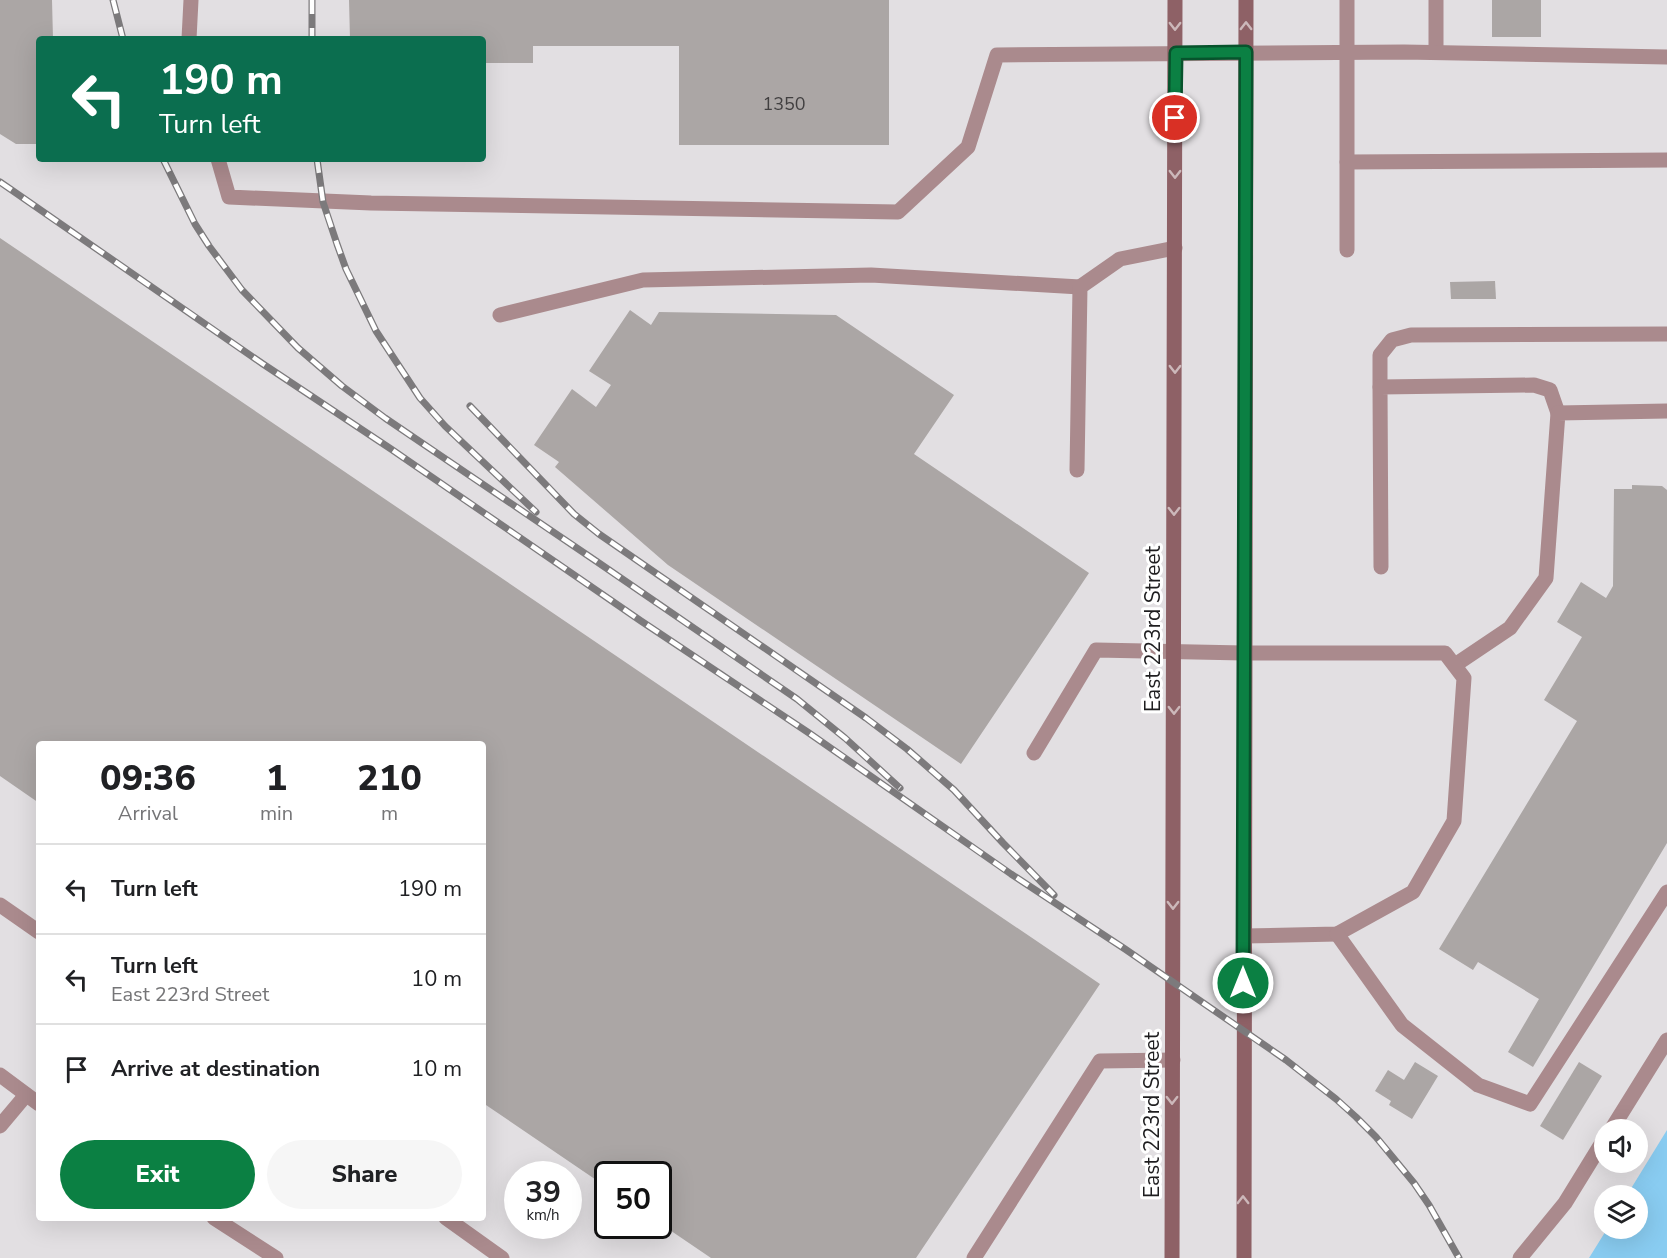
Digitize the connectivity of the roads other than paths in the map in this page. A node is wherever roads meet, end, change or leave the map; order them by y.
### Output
1 (191, 0) edge
2 (1175, 0) edge
3 (1246, 0) edge
4 (1347, 0) edge
5 (1436, 0) edge
6 (189, 36) edge
7 (1246, 52) junction
8 (1348, 52) junction
9 (1436, 52) junction
10 (1176, 53) junction
11 (1667, 57) edge
12 (1667, 160) edge
13 (219, 162) edge
14 (1347, 162) junction
15 (1175, 248) junction
16 (1347, 250) dead end
17 (1080, 287) junction
18 (500, 315) dead end
19 (1667, 334) edge
20 (1380, 387) junction
21 (1667, 411) edge
22 (1558, 413) junction
23 (1077, 470) dead end
24 (1381, 567) dead end
25 (1174, 651) junction
26 (1244, 653) junction
27 (1455, 665) junction
28 (1034, 753) dead end
29 (1667, 892) edge
30 (0, 905) edge
31 (36, 930) edge
32 (1337, 934) junction
33 (1244, 936) junction
34 (1667, 1040) edge
35 (1173, 1060) junction
36 (0, 1076) edge
37 (33, 1100) edge
38 (1618, 1119) edge
39 (0, 1126) edge
40 (1594, 1156) edge
41 (219, 1221) edge
42 (450, 1221) edge
43 (276, 1258) edge
44 (502, 1258) edge
45 (974, 1258) edge
46 (1172, 1258) edge
47 (1244, 1258) edge
48 (1520, 1258) edge

1 - 6 lane
2 -> 10 main road, East 223rd Street
7 -> 3 main road
4 - 8 lane
5 - 9 lane
7 - 8 lane
7 - 10 lane
7 - 26 main road
8 - 9 lane
8 - 14 lane
9 - 11 lane
10 - 13 lane
10 -> 15 main road, East 223rd Street
12 - 14 lane
14 - 16 lane
15 - 17 lane
15 -> 25 main road, East 223rd Street
17 - 18 lane
17 - 23 lane
19 - 20 lane
20 - 22 lane
20 - 24 lane
21 - 22 lane
22 - 27 lane
25 - 26 lane
25 - 28 lane
25 -> 35 main road, East 223rd Street
26 - 27 lane
26 - 33 main road
27 - 32 lane
29 - 32 lane
30 - 31 lane
32 - 33 lane
47 -> 33 main road
34 - 38 lane
35 - 45 lane
35 -> 46 main road, East 223rd Street
36 - 37 lane
37 - 39 lane
40 - 48 lane
41 - 43 lane
42 - 44 lane

